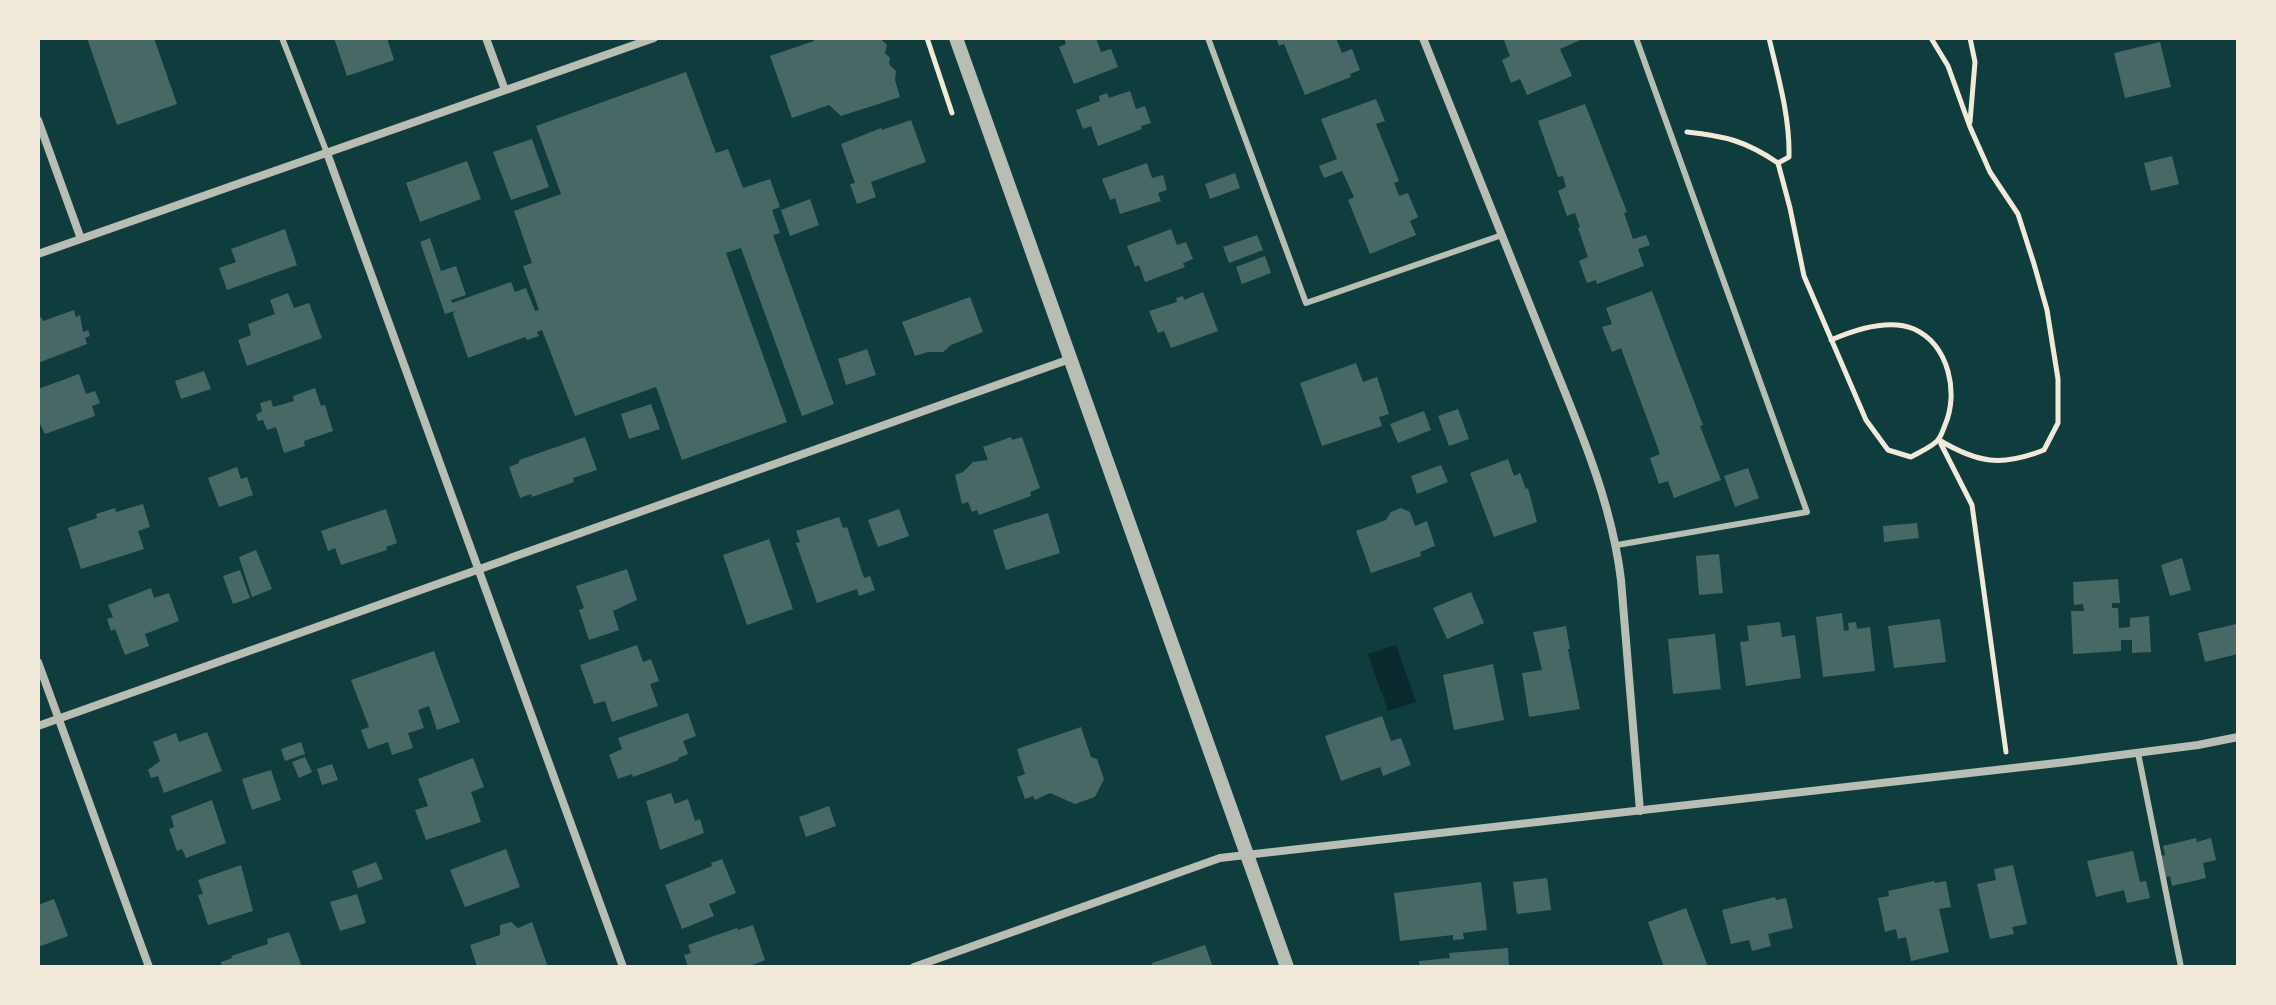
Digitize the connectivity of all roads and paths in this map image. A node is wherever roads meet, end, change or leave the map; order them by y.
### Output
1 (282, 38) edge
2 (486, 38) edge
3 (654, 38) edge
4 (927, 38) edge
5 (956, 38) edge
6 (1208, 38) edge
7 (1423, 38) edge
8 (1636, 38) edge
9 (1769, 38) edge
10 (1931, 38) edge
11 (1970, 38) edge
12 (505, 90) junction
13 (952, 113) dead end
14 (38, 120) edge
15 (1970, 127) junction
16 (1669, 130) junction
17 (327, 153) junction
18 (1778, 163) junction
19 (1502, 235) junction
20 (81, 239) junction
21 (38, 254) edge
22 (1831, 340) junction
23 (1070, 359) junction
24 (1939, 440) junction
25 (1617, 545) junction
26 (479, 569) junction
27 (38, 662) edge
28 (59, 718) junction
29 (38, 726) edge
30 (2238, 737) edge
31 (2138, 753) junction
32 (2007, 768) junction
33 (1640, 811) junction
34 (1248, 855) junction
35 (149, 967) edge
36 (623, 967) edge
37 (914, 967) edge
38 (1287, 967) edge
39 (2181, 967) edge

1 - 17 lane
2 - 12 street
3 - 12 street
4 - 13 path
5 - 23 street
6 - 19 lane
7 - 19 street
8 - 16 lane
9 - 18 path
10 - 15 path
11 - 15 path
12 - 17 street
14 - 20 street
15 - 24 path
16 - 18 path
16 - 25 lane
17 - 20 street
17 - 26 street
18 - 22 path
19 - 25 street
20 - 21 street
22 - 24 path
22 - 24 path
23 - 26 street
23 - 34 street
24 - 32 path
25 - 33 street
26 - 28 street
26 - 36 street
27 - 28 street
28 - 29 street
28 - 35 street
30 - 31 street
31 - 32 street
31 - 39 lane
32 - 33 street
33 - 34 street
34 - 37 street
34 - 38 street

